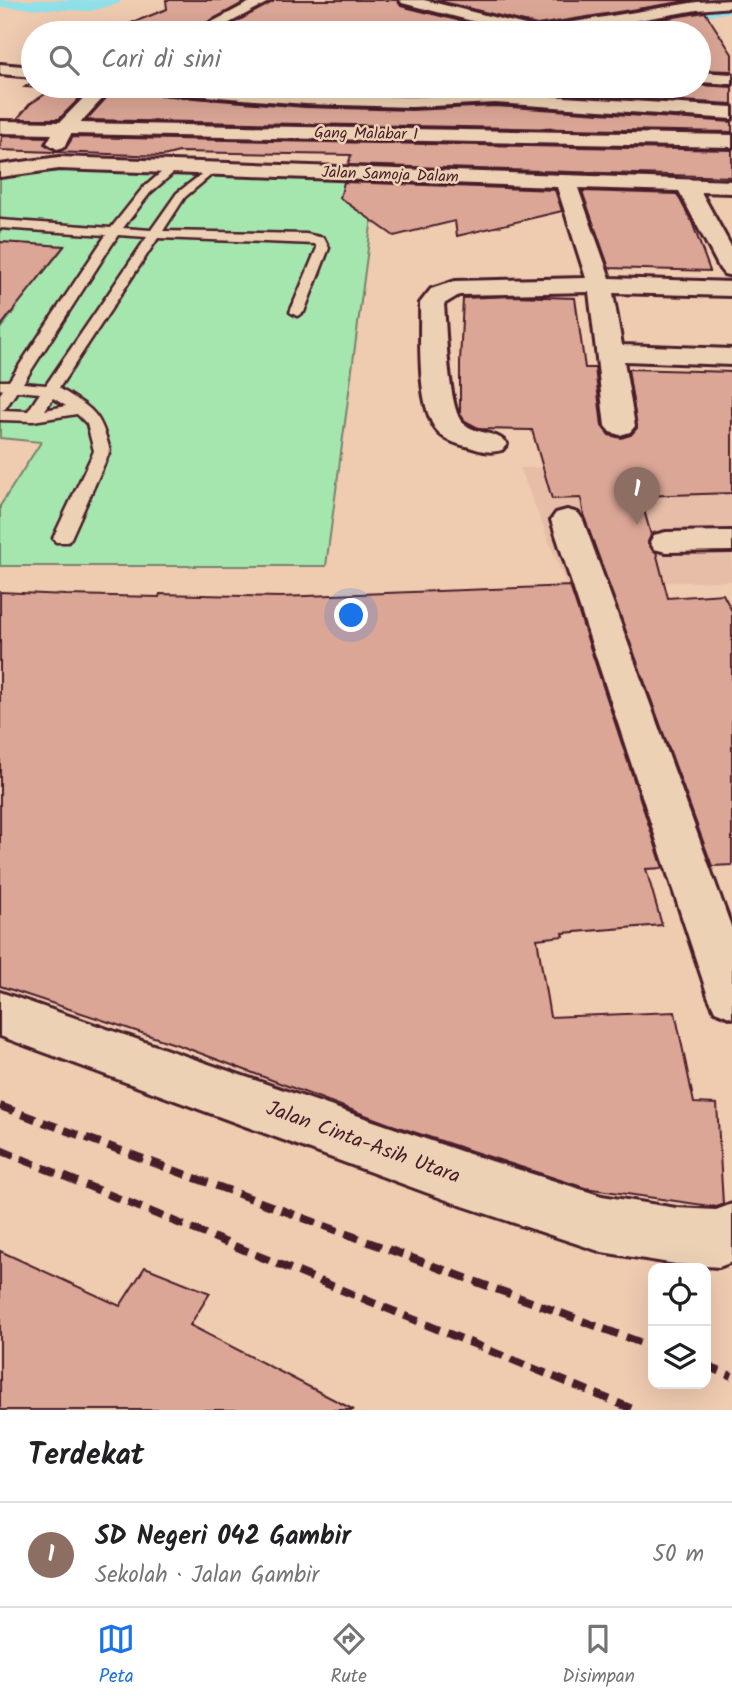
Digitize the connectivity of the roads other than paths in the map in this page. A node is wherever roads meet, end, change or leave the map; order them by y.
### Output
1 (265, 0) edge
2 (407, 0) edge
3 (732, 4) edge
4 (224, 21) edge
5 (490, 21) edge
6 (608, 21) edge
7 (0, 69) edge
8 (21, 71) edge
9 (711, 78) edge
10 (732, 79) edge
11 (94, 98) edge
12 (289, 98) edge
13 (478, 98) edge
14 (510, 98) edge
15 (732, 113) edge
16 (0, 127) edge
17 (65, 128) junction
18 (732, 141) edge
19 (48, 163) junction
20 (174, 167) junction
21 (212, 169) junction
22 (0, 171) edge
23 (689, 175) junction
24 (565, 180) junction
25 (732, 187) edge
26 (0, 224) edge
27 (114, 232) junction
28 (153, 234) junction
29 (732, 269) edge
30 (600, 285) junction
31 (732, 289) edge
32 (297, 312) dead end
33 (610, 353) junction
34 (732, 357) edge
35 (6, 385) edge
36 (51, 390) junction
37 (0, 406) edge
38 (81, 409) junction
39 (0, 415) edge
40 (33, 416) junction
41 (620, 426) dead end
42 (492, 444) dead end
43 (567, 520) dead end
44 (62, 538) dead end
45 (732, 541) edge
46 (666, 542) dead end
47 (732, 996) edge
48 (0, 1014) edge
49 (732, 1232) edge

1 - 4 street
2 - 5 street
3 - 6 street
7 - 8 street
9 - 10 street
11 - 17 street
12 - 13 street
14 - 15 street
16 - 17 street, Gang Malabar 1
17 - 18 street, Gang Malabar 1
17 - 19 street
19 - 20 street, Jalan Samoja Dalam
19 - 22 street, Jalan Samoja Dalam
20 - 21 street, Jalan Samoja Dalam
20 - 27 lane
21 - 24 street, Jalan Samoja Dalam
21 - 28 lane
23 - 24 street, Jalan Samoja Dalam
23 - 25 street, Jalan Samoja Dalam
23 - 29 street
24 - 30 street
26 - 27 lane
27 - 28 lane
27 - 35 lane
28 - 32 lane
28 - 36 lane
30 - 31 street
30 - 33 street
30 - 42 street
33 - 34 street
33 - 41 street
35 - 36 lane
35 - 37 lane
36 - 38 lane
36 - 40 lane
38 - 40 lane
38 - 44 lane
39 - 40 lane
43 - 47 street
45 - 46 street
48 - 49 street, Jalan Cinta-Asih Utara

